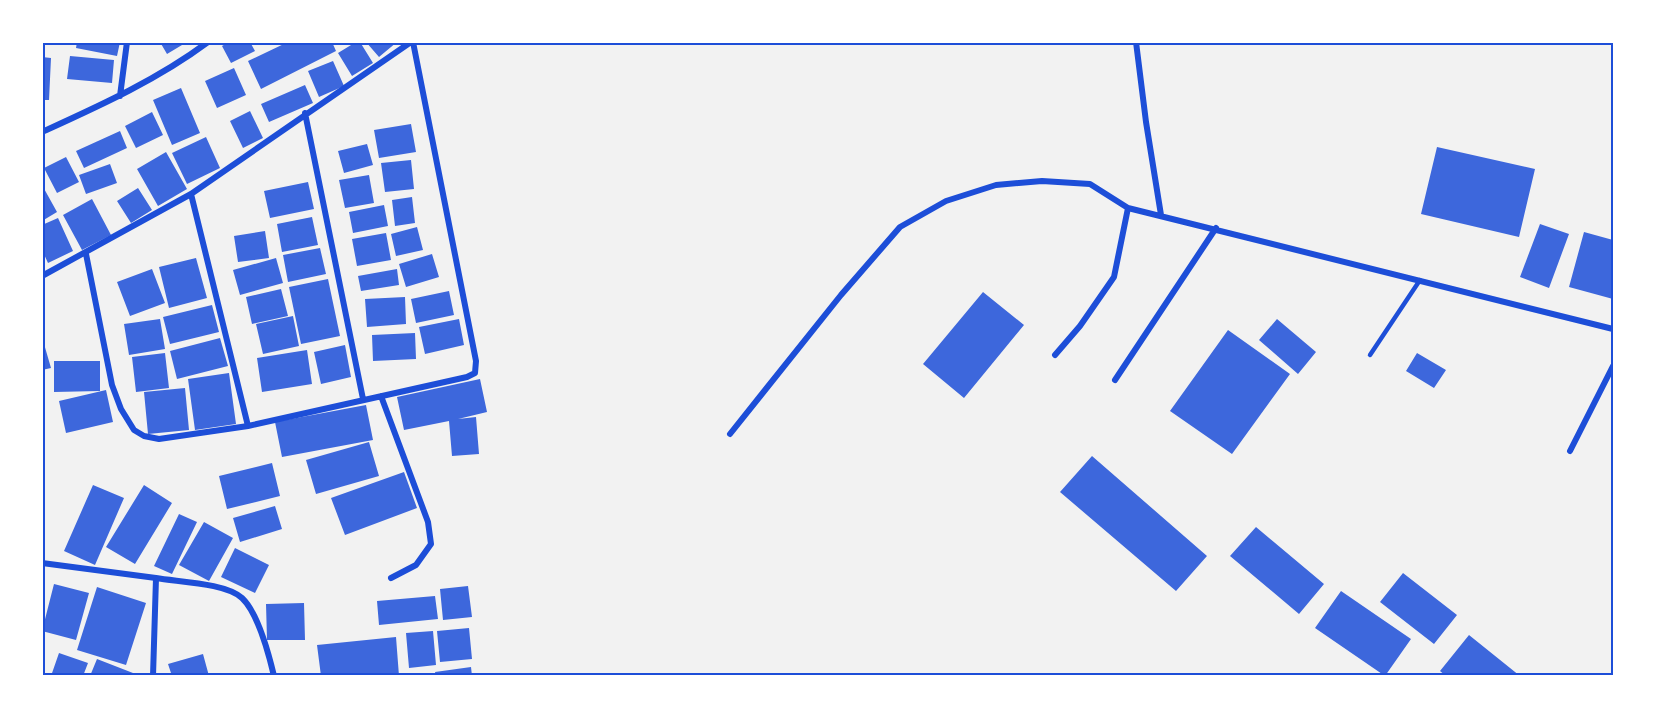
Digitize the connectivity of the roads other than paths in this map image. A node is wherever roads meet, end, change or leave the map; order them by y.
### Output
1 (127, 42) edge
2 (208, 42) edge
3 (412, 42) edge
4 (1136, 42) edge
5 (120, 96) junction
6 (305, 112) junction
7 (42, 132) edge
8 (191, 194) junction
9 (1128, 208) junction
10 (1161, 215) junction
11 (1216, 228) junction
12 (86, 254) junction
13 (42, 276) edge
14 (1420, 280) junction
15 (1613, 329) edge
16 (1370, 355) dead end
17 (1055, 356) dead end
18 (1613, 366) edge
19 (1115, 380) dead end
20 (381, 396) junction
21 (363, 399) junction
22 (248, 426) junction
23 (730, 434) dead end
24 (1570, 451) dead end
25 (42, 563) edge
26 (391, 578) dead end
27 (156, 579) junction
28 (153, 676) edge
29 (274, 676) edge

1 - 5 street
2 - 5 street
3 - 6 street
3 - 20 street
4 - 10 street
5 - 7 street
6 - 8 street
6 - 21 street
8 - 12 street
8 - 22 street
9 - 10 street
9 - 17 street
9 - 23 street
10 - 11 street
11 - 14 street
11 - 19 street
12 - 13 street
12 - 22 street
14 - 15 street
14 - 16 lane
18 - 24 street
20 - 21 street
20 - 26 street
21 - 22 street
25 - 27 street
27 - 28 street
27 - 29 street

